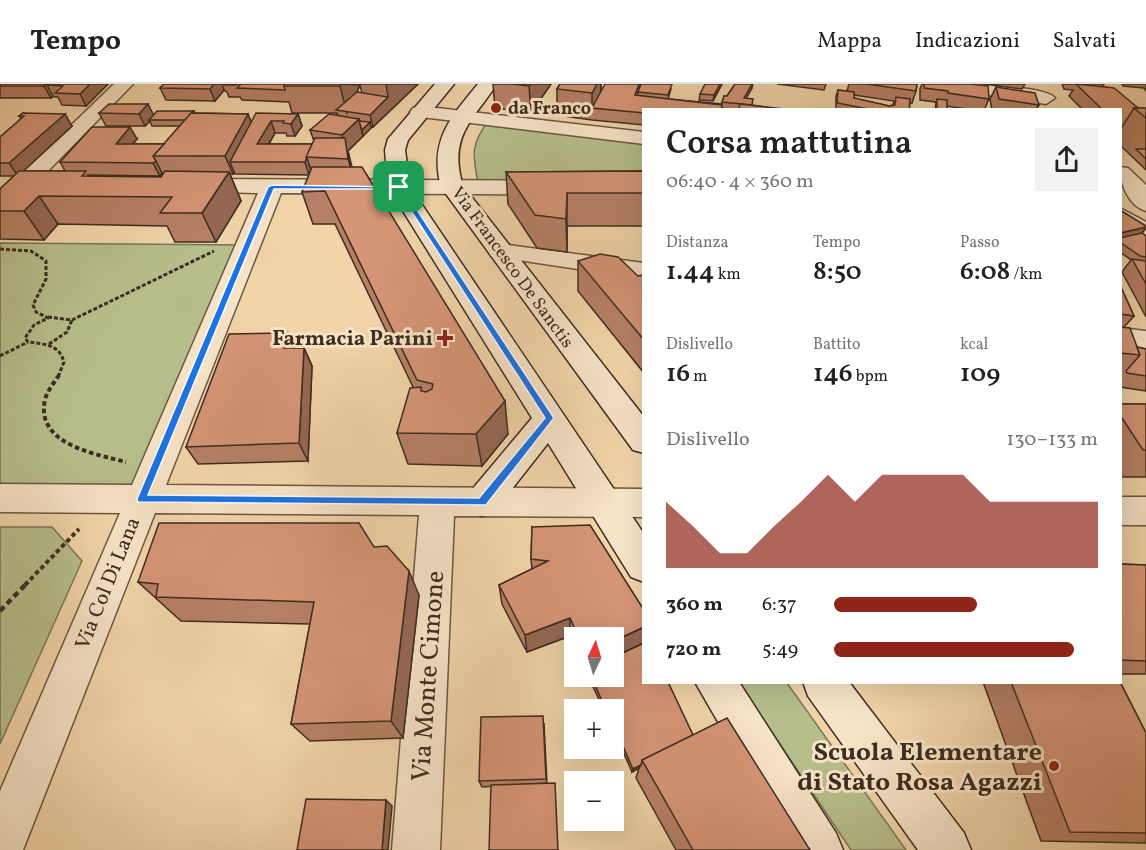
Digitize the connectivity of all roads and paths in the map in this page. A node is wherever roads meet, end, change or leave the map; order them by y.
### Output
1 (124, 84) edge
2 (445, 84) edge
3 (488, 84) edge
4 (950, 84) edge
5 (1048, 101) edge
6 (420, 112) junction
7 (460, 117) junction
8 (642, 138) edge
9 (1122, 175) edge
10 (11, 185) edge
11 (57, 186) edge
12 (164, 186) edge
13 (272, 187) junction
14 (399, 187) junction
15 (452, 187) junction
16 (642, 188) edge
17 (1138, 194) edge
18 (0, 207) edge
19 (1122, 216) edge
20 (1146, 232) edge
21 (0, 249) edge
22 (222, 250) dead end
23 (500, 251) junction
24 (642, 271) edge
25 (48, 318) junction
26 (72, 320) junction
27 (1122, 337) edge
28 (1146, 340) edge
29 (28, 342) junction
30 (50, 344) junction
31 (0, 356) edge
32 (550, 418) junction
33 (642, 438) edge
34 (128, 462) dead end
35 (0, 498) edge
36 (100, 499) junction
37 (142, 499) junction
38 (438, 502) junction
39 (482, 502) junction
40 (605, 503) junction
41 (642, 503) edge
42 (1122, 511) edge
43 (1146, 511) edge
44 (642, 563) edge
45 (0, 611) edge
46 (716, 684) edge
47 (824, 684) edge
48 (0, 847) edge
49 (416, 850) edge
50 (819, 850) edge
51 (947, 850) edge

1 - 10 street
2 - 6 street
3 - 7 street, Via Francesco De Sanctis
4 - 5 street
6 - 7 street
6 - 14 street
7 - 8 street
7 - 15 street, Via Francesco De Sanctis
9 - 17 street
10 - 11 street
10 - 18 street
12 - 13 street
13 - 14 street
13 - 37 street, Via Col Di Lana
14 - 15 street
14 - 32 street
15 - 16 street
15 - 23 street, Via Francesco De Sanctis
19 - 20 street
21 - 25 path
22 - 26 path
23 - 24 street
23 - 33 street, Via Francesco De Sanctis
25 - 26 path
25 - 29 path
26 - 30 path
27 - 28 street
29 - 30 path
29 - 31 path
30 - 34 path
32 - 39 street
32 - 40 street
35 - 36 street
36 - 37 street
36 - 45 path
37 - 38 street
37 - 48 street, Via Col Di Lana
38 - 39 street
38 - 49 street, Via Monte Cimone
39 - 40 street
40 - 41 street
40 - 44 street
42 - 43 street
46 - 50 street
47 - 51 street

